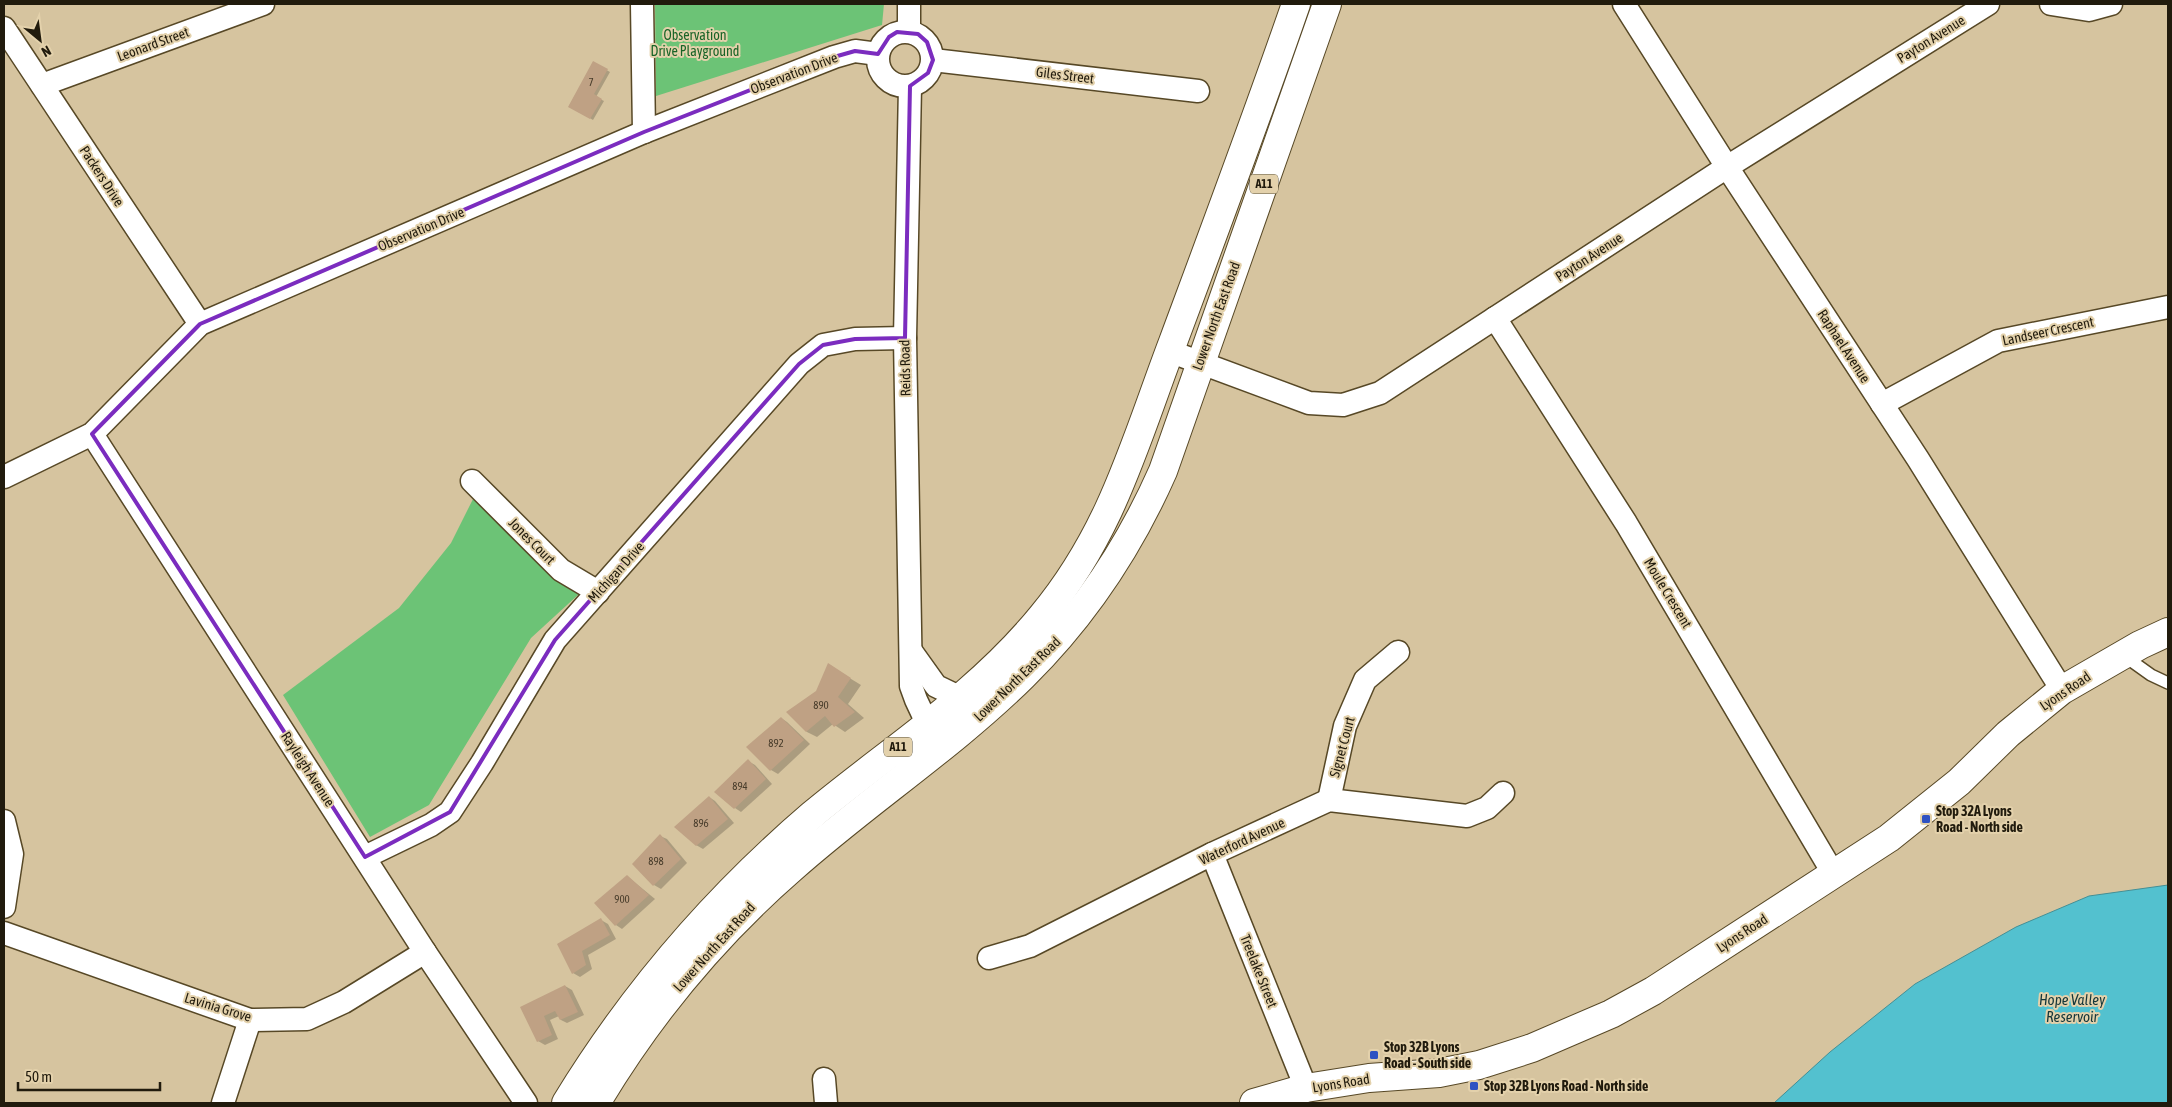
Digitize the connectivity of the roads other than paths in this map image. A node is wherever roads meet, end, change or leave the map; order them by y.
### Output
1 (263, 4) edge
2 (642, 4) edge
3 (910, 4) edge
4 (1296, 4) edge
5 (1327, 4) edge
6 (1624, 4) edge
7 (1988, 4) edge
8 (2051, 4) edge
9 (2112, 4) edge
10 (4, 28) edge
11 (909, 31) junction
12 (878, 54) junction
13 (933, 60) junction
14 (42, 85) junction
15 (910, 86) junction
16 (1198, 91) dead end
17 (644, 132) junction
18 (1727, 167) junction
19 (2168, 307) edge
20 (1494, 318) junction
21 (200, 324) junction
22 (905, 338) junction
23 (1169, 351) junction
24 (1199, 364) junction
25 (1882, 404) junction
26 (92, 434) junction
27 (4, 477) edge
28 (472, 482) dead end
29 (598, 592) junction
30 (2168, 632) edge
31 (911, 651) junction
32 (1398, 652) dead end
33 (2123, 655) junction
34 (2168, 683) edge
35 (2062, 690) junction
36 (961, 698) junction
37 (928, 724) junction
38 (945, 745) junction
39 (1503, 793) dead end
40 (1329, 800) junction
41 (4, 821) edge
42 (1212, 854) junction
43 (365, 858) junction
44 (1833, 873) junction
45 (4, 907) edge
46 (4, 933) edge
47 (426, 952) junction
48 (989, 958) dead end
49 (250, 1020) junction
50 (824, 1079) dead end
51 (1306, 1088) junction
52 (223, 1103) edge
53 (526, 1103) edge
54 (566, 1103) edge
55 (596, 1103) edge
56 (826, 1103) edge
57 (1254, 1103) edge

1 - 14 street, Leonard Street
2 - 17 street
3 - 11 street
4 - 23 main road, Lower North East Road / A11
5 - 24 main road, Lower North East Road / A11
6 - 18 street, Raphael Avenue
7 - 18 street, Payton Avenue
8 - 9 street
10 - 14 street, Packers Drive
11 - 12 street
11 - 13 street
12 - 15 street
12 - 17 street, Observation Drive
13 - 15 street
13 - 16 street, Giles Street
14 - 21 street, Packers Drive
15 - 22 street, Reids Road
17 - 21 street, Observation Drive
18 - 20 street, Payton Avenue
18 - 25 street, Raphael Avenue
19 - 25 street, Landseer Crescent
20 - 24 street, Payton Avenue
20 - 44 street, Moule Crescent
21 - 26 street, Observation Drive
22 - 29 street, Michigan Drive
22 - 31 street, Reids Road
23 - 24 street, Payton Avenue
23 - 36 main road, Lower North East Road / A11
24 - 38 main road, Lower North East Road / A11
25 - 35 street, Raphael Avenue
26 - 27 street, Observation Drive
26 - 43 street, Rayleigh Avenue
28 - 29 street, Jones Court
29 - 43 street, Michigan Drive
30 - 33 main road, Lyons Road
31 - 36 street
31 - 37 street, Reids Road
32 - 40 street, Signet Court
33 - 34 lane
33 - 35 main road, Lyons Road
35 - 44 main road, Lyons Road
36 - 37 main road, Lower North East Road / A11
37 - 38 street, Reids Road
37 - 54 main road, Lower North East Road / A11
38 - 55 main road, Lower North East Road / A11
39 - 40 street
40 - 42 street, Waterford Avenue
41 - 45 street
42 - 48 street, Waterford Avenue
42 - 51 street, Treelake Street
43 - 47 street, Rayleigh Avenue
44 - 51 main road, Lyons Road
46 - 49 street, Lavinia Grove
47 - 49 street, Lavinia Grove
47 - 53 street, Rayleigh Avenue
49 - 52 street
50 - 56 street
51 - 57 main road, Lyons Road

